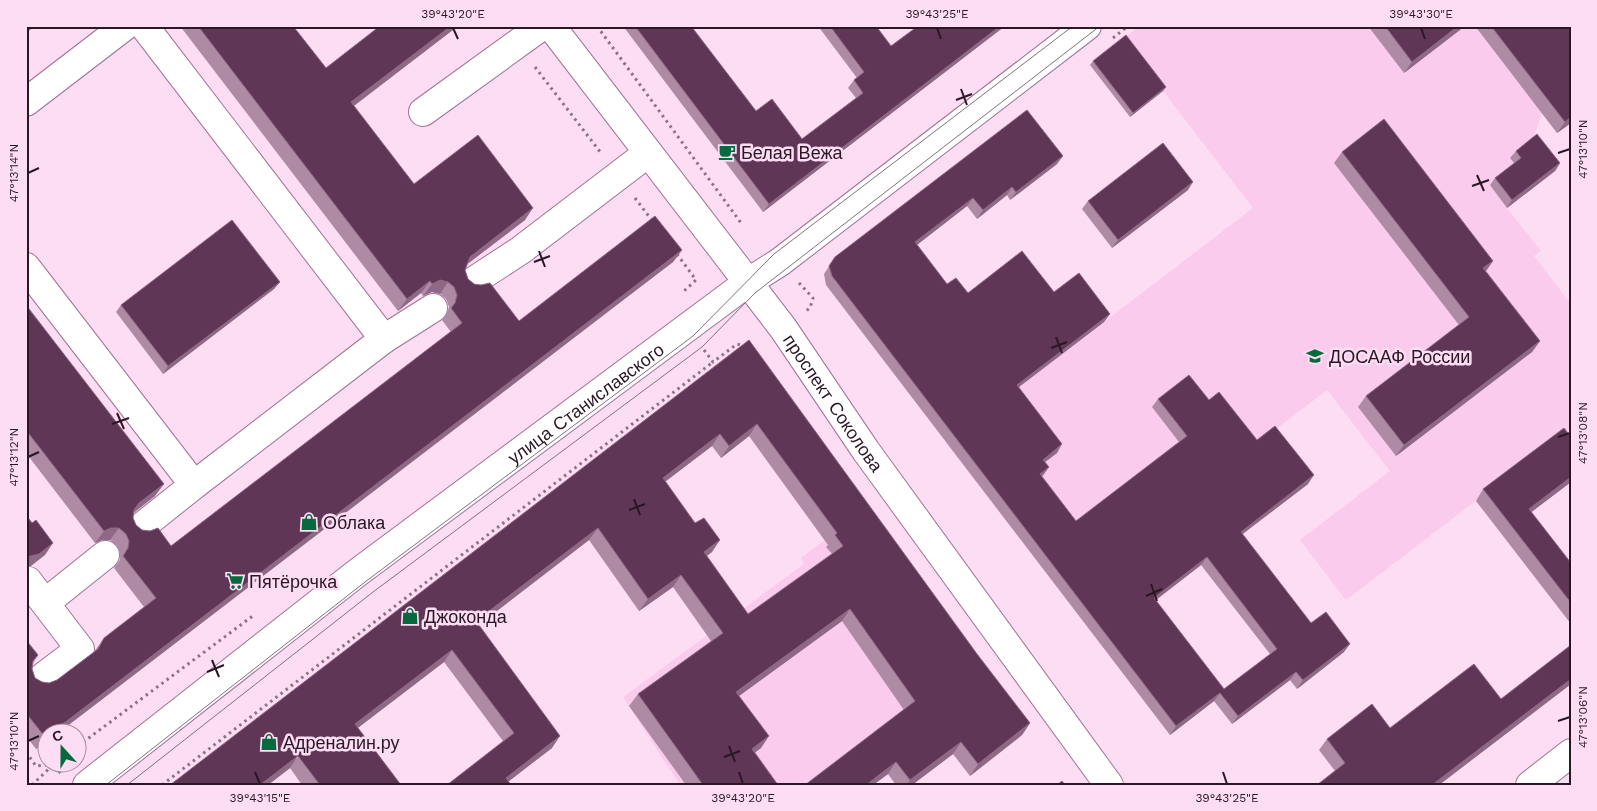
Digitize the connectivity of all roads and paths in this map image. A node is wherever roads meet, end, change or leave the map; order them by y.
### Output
1 (126, 26) edge
2 (144, 26) edge
3 (542, 26) edge
4 (552, 26) edge
5 (598, 26) edge
6 (1087, 26) edge
7 (517, 43) junction
8 (26, 102) edge
9 (422, 112) dead end
10 (648, 153) junction
11 (619, 176) junction
12 (654, 224) edge
13 (742, 224) dead end
14 (672, 248) edge
15 (26, 267) edge
16 (472, 282) edge
17 (747, 283) junction
18 (683, 293) dead end
19 (433, 308) dead end
20 (384, 339) junction
21 (712, 362) dead end
22 (194, 485) junction
23 (140, 528) edge
24 (105, 555) dead end
25 (28, 581) dead end
26 (45, 603) junction
27 (260, 610) dead end
28 (40, 680) edge
29 (88, 739) edge
30 (26, 752) edge
31 (1571, 753) edge
32 (38, 766) edge
33 (44, 774) edge
34 (76, 781) edge
35 (32, 785) edge
36 (162, 785) edge
37 (1109, 785) edge
38 (1530, 785) edge

1 - 8 street
2 - 20 street
3 - 7 street
4 - 10 street, проспект Соколова
5 - 13 path
6 - 17 street, улица Станиславского
7 - 9 street
7 - 11 path
10 - 11 street
10 - 17 street, проспект Соколова
11 - 12 path
11 - 16 street
14 - 18 path
15 - 22 street
17 - 34 street, улица Станиславского
17 - 37 street, проспект Соколова
19 - 20 street
20 - 22 street
21 - 36 path
22 - 23 street
24 - 26 street
25 - 26 street
26 - 28 street
27 - 29 path
30 - 32 path
31 - 38 street
33 - 35 path

